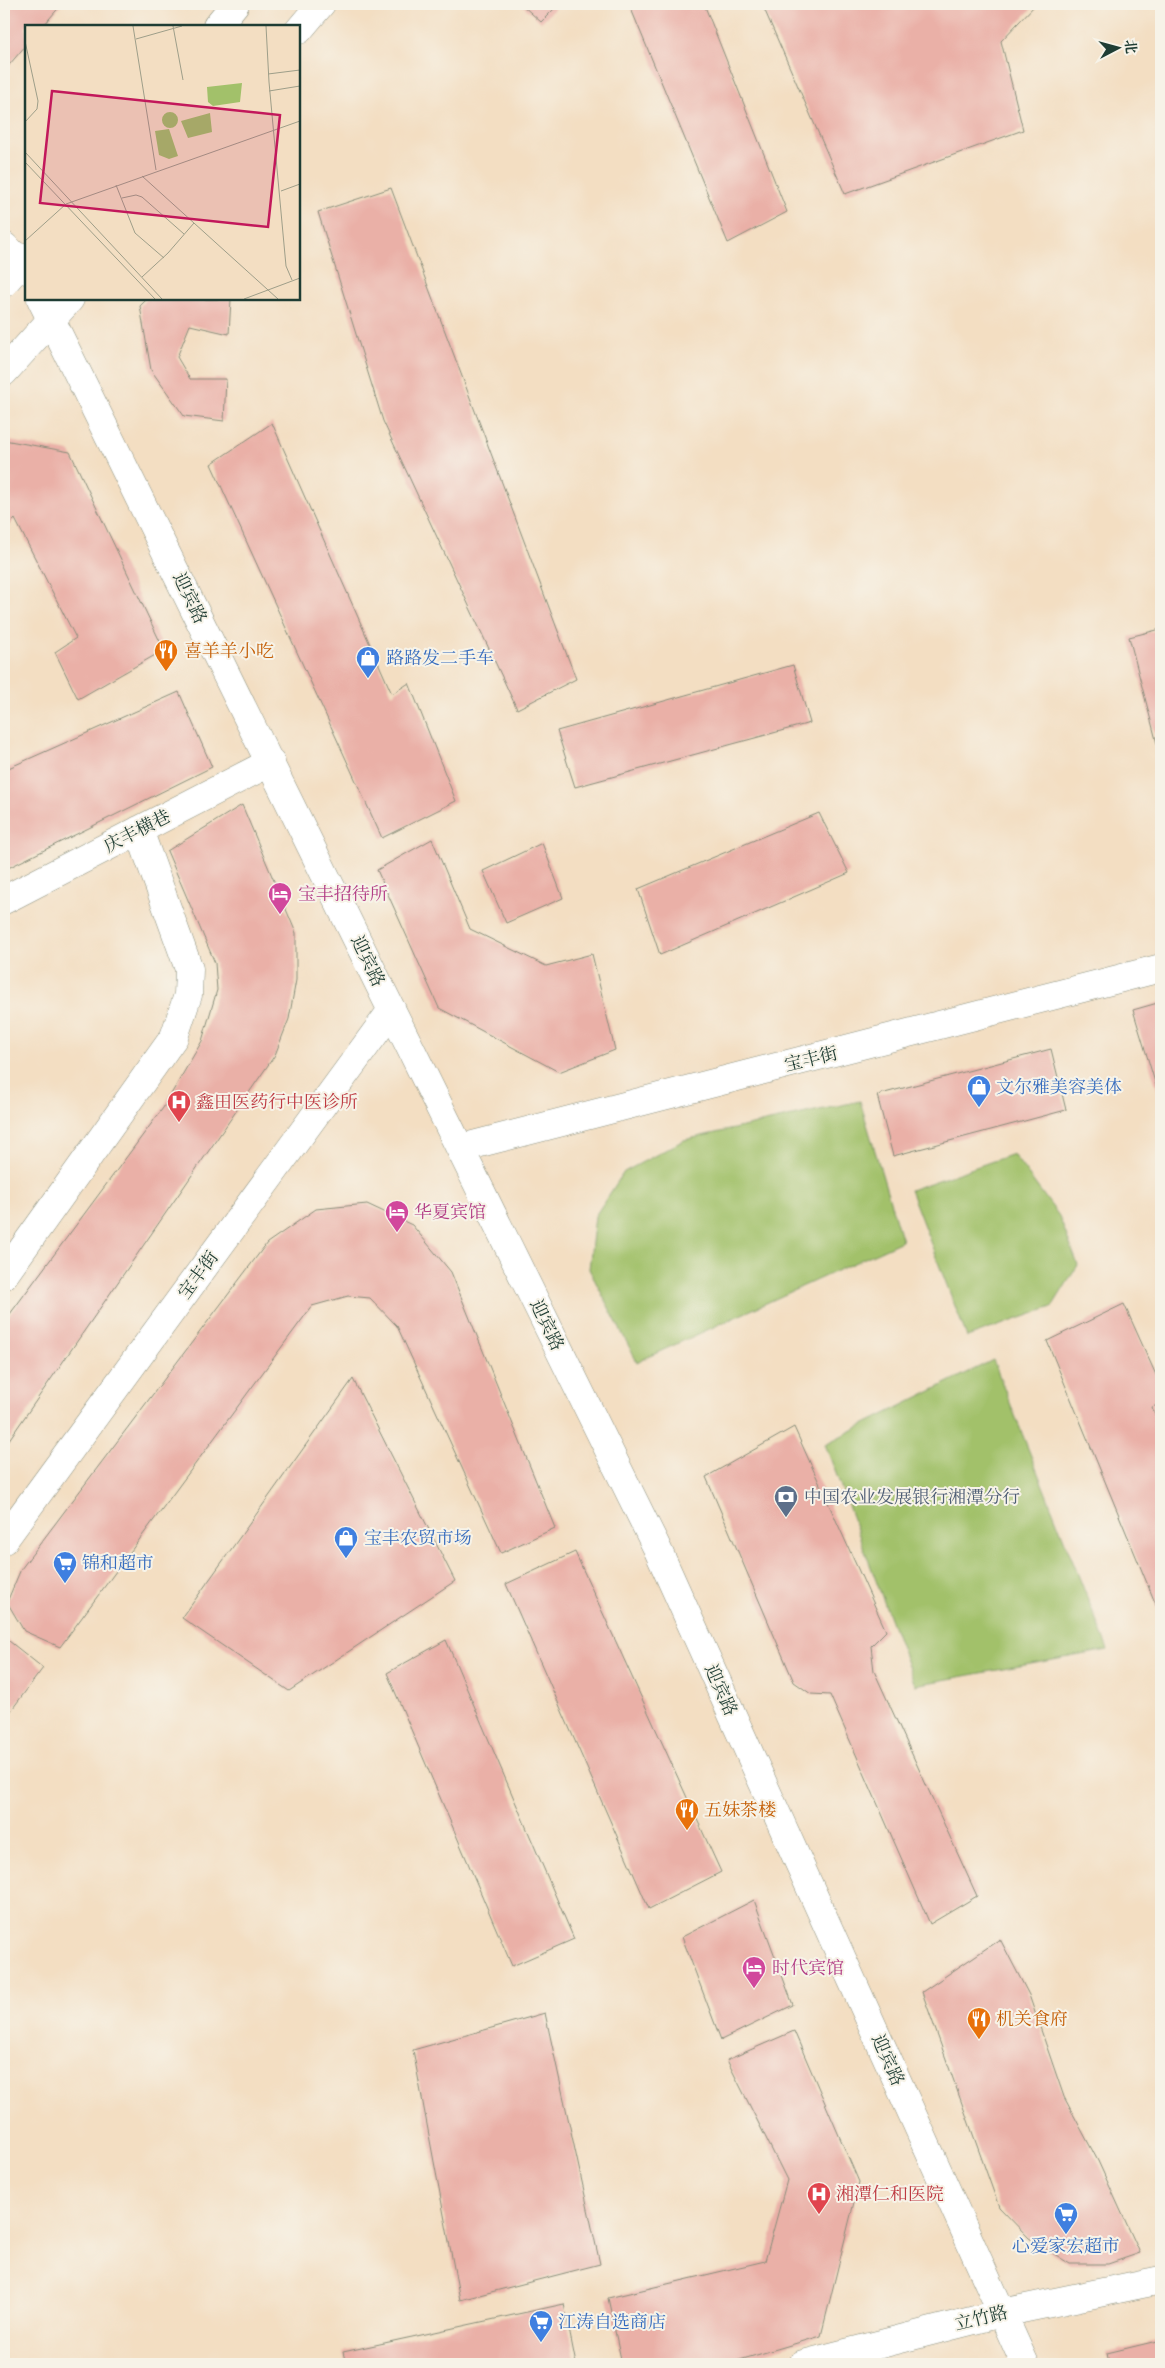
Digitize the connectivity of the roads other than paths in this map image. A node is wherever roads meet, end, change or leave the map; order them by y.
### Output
1 (235, 4) edge
2 (321, 4) edge
3 (218, 25) edge
4 (300, 29) edge
5 (20, 259) edge
6 (4, 282) edge
7 (68, 300) edge
8 (46, 309) edge
9 (4, 372) edge
10 (271, 762) junction
11 (139, 830) junction
12 (4, 900) edge
13 (1161, 968) edge
14 (392, 1010) junction
15 (460, 1148) junction
16 (4, 1275) edge
17 (4, 1540) edge
18 (1161, 2280) edge
19 (1002, 2313) junction
20 (803, 2364) edge
21 (1026, 2364) edge

1 - 3 street
2 - 4 street
5 - 6 street
7 - 8 street
8 - 9 street
8 - 10 street, 迎宾路
10 - 11 street, 庆丰横巷
10 - 14 street, 迎宾路
11 - 12 street, 庆丰横巷
11 - 16 street
13 - 15 street, 宝丰街
14 - 15 street, 迎宾路
14 - 17 street, 宝丰街
15 - 19 street, 迎宾路
18 - 19 street, 立竹路
19 - 20 street, 立竹路
19 - 21 street, 迎宾路

